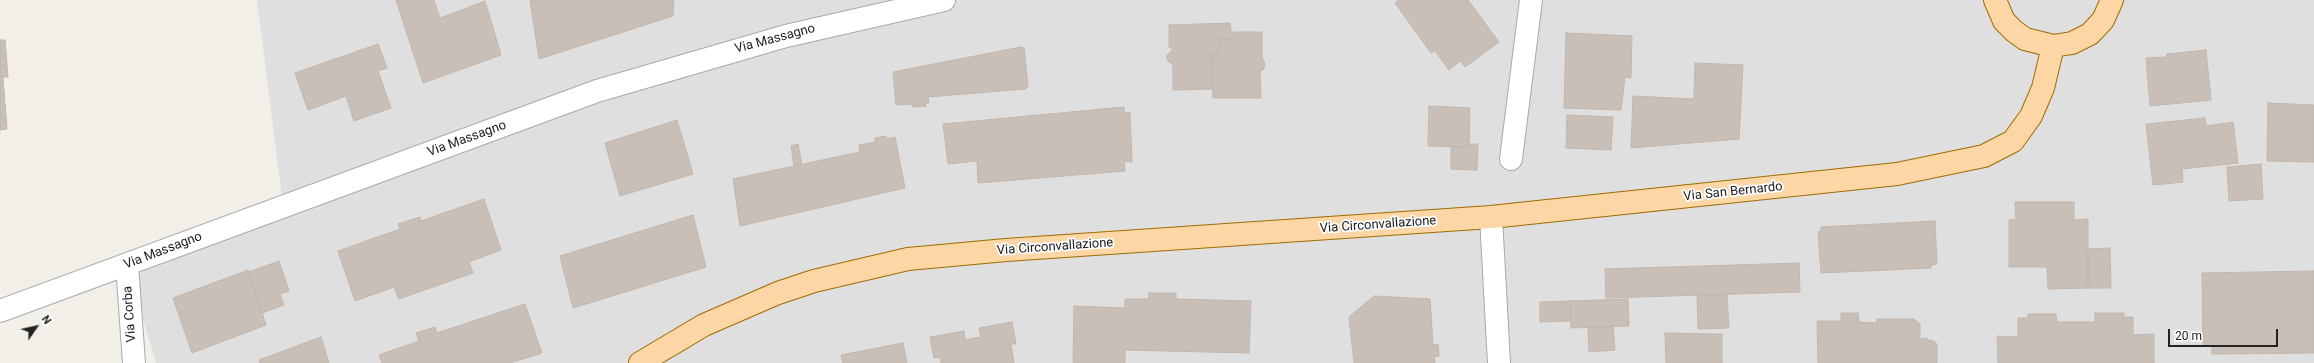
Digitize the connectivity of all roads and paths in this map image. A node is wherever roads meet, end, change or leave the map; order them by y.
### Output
1 (944, 0) edge
2 (1532, 0) edge
3 (1995, 0) edge
4 (2112, 0) edge
5 (2053, 46) junction
6 (1512, 159) dead end
7 (1491, 217) junction
8 (127, 265) junction
9 (0, 311) edge
10 (134, 363) edge
11 (640, 363) edge
12 (1499, 363) edge

1 - 8 street, Via Massagno
2 - 6 street
3 - 5 main road
4 - 5 main road
5 - 7 main road, Via San Bernardo
7 - 11 main road, Via Circonvallazione
7 - 12 street
8 - 9 street, Via Massagno
8 - 10 street, Via Corba

